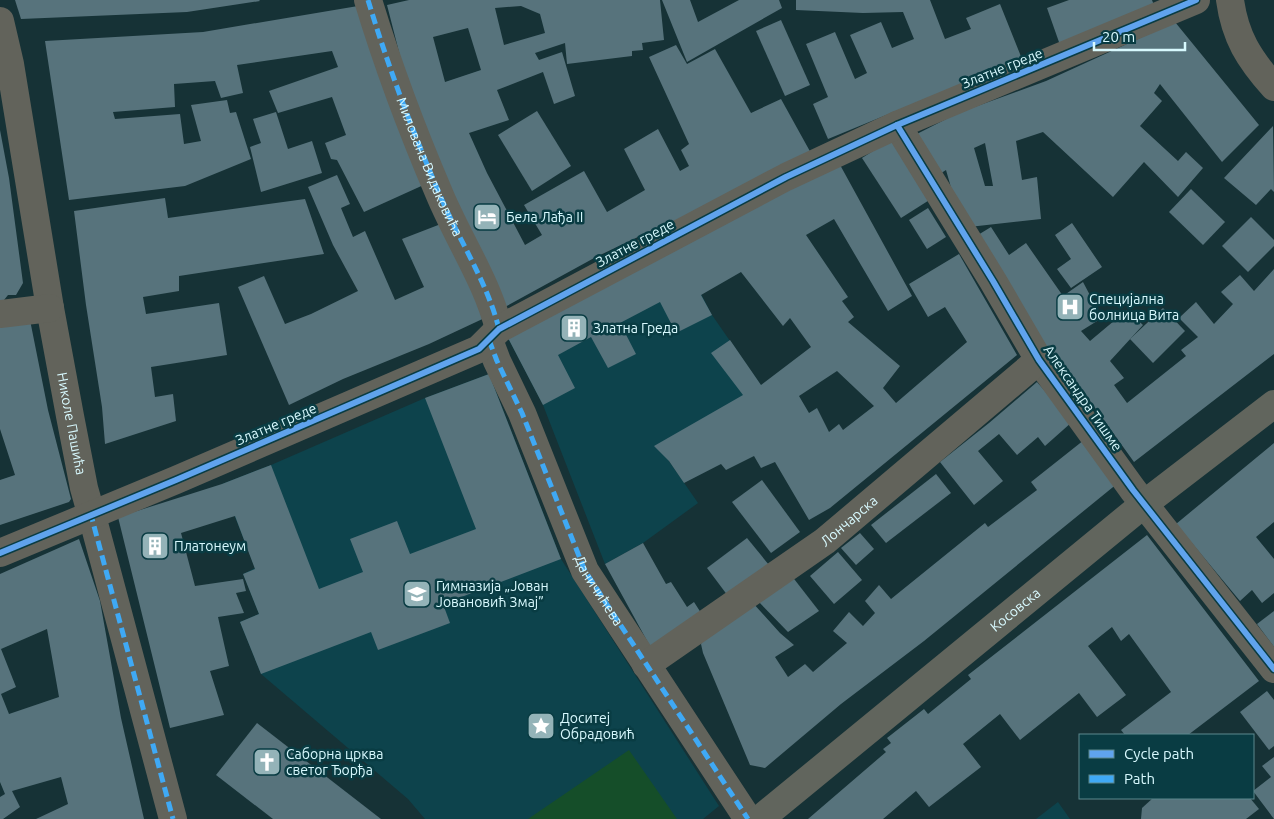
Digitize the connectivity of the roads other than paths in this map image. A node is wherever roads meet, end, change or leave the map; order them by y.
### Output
1 (368, 0) edge
2 (1196, 0) edge
3 (1230, 0) edge
4 (0, 21) edge
5 (1274, 87) edge
6 (897, 124) junction
7 (50, 308) junction
8 (0, 314) edge
9 (494, 334) junction
10 (1039, 360) junction
11 (1274, 404) edge
12 (1144, 504) junction
13 (91, 515) junction
14 (0, 553) edge
15 (646, 665) junction
16 (1274, 669) edge
17 (173, 819) edge
18 (748, 819) edge
19 (760, 819) edge

1 - 9 street, Милована Видаковића
2 - 6 street, Златне греде
3 - 5 street
4 - 7 street, Николе Пашића
6 - 9 street, Златне греде
6 - 10 street, Александра Тишме
7 - 8 street
7 - 13 street, Николе Пашића
9 - 13 street, Златне греде
9 - 15 street, Даничићева
10 - 12 street, Александра Тишме
10 - 15 street, Лончарска
11 - 12 street, Косовска
12 - 16 street, Александра Тишме
12 - 19 street, Косовска
13 - 14 street, Златне греде
13 - 17 street, Николе Пашића
15 - 18 street, Даничићева

